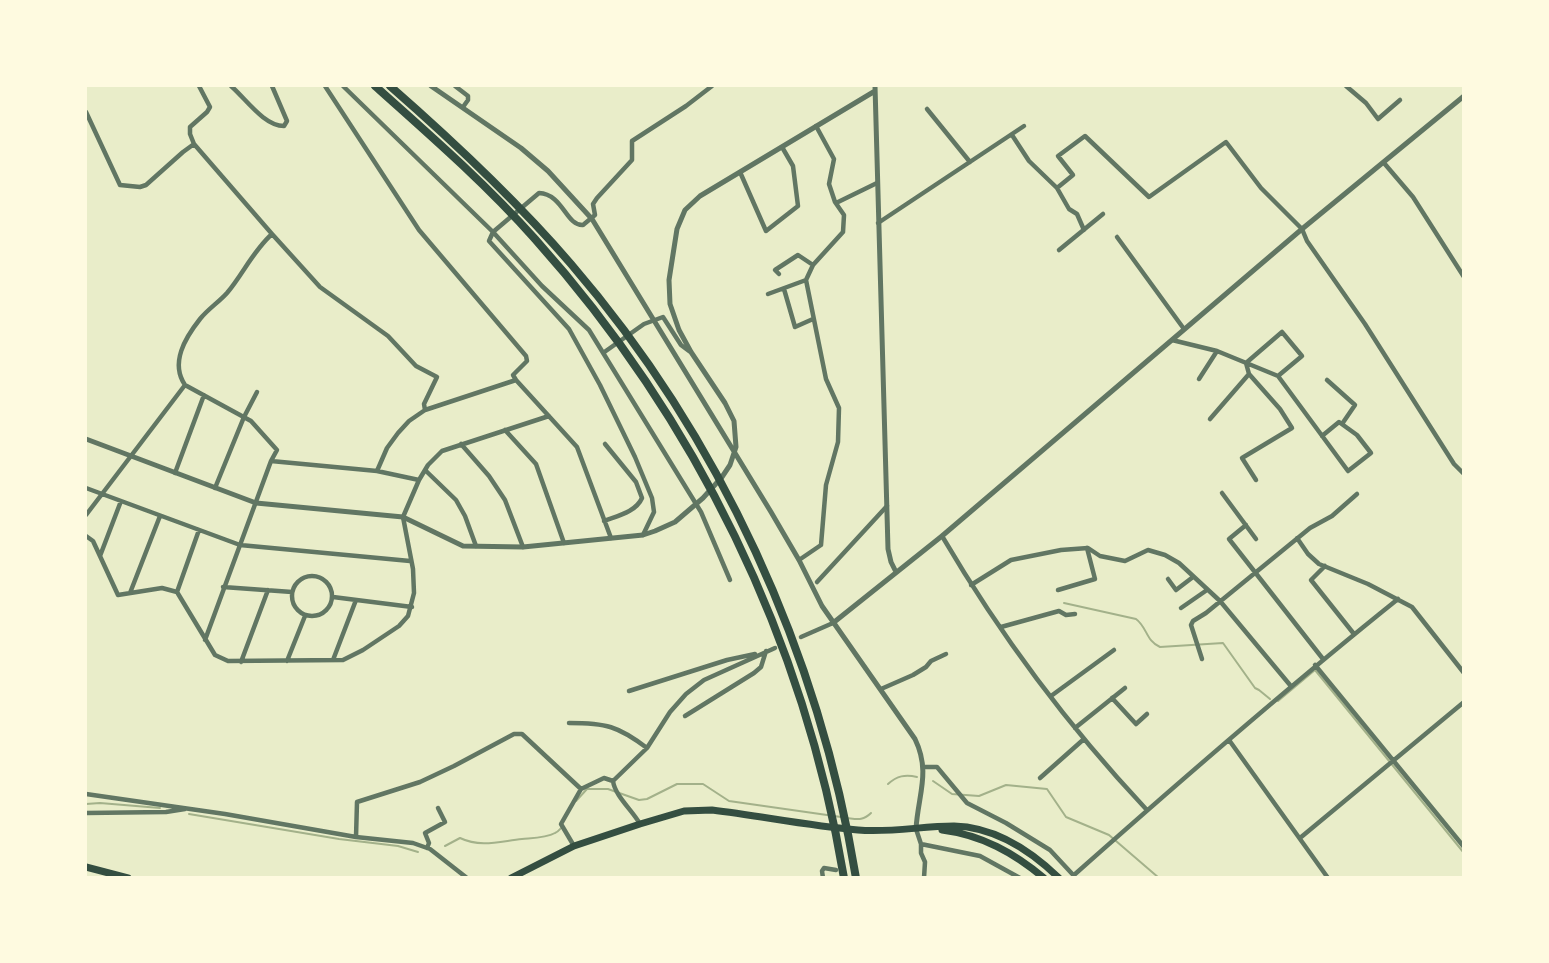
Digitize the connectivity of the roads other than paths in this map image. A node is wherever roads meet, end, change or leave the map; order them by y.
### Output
1 (199, 86) edge
2 (231, 86) edge
3 (272, 86) edge
4 (325, 86) edge
5 (343, 86) edge
6 (375, 86) edge
7 (390, 86) edge
8 (431, 86) edge
9 (455, 86) edge
10 (712, 86) edge
11 (1346, 86) edge
12 (875, 88) edge
13 (1464, 96) edge
14 (1400, 100) dead end
15 (463, 107) junction
16 (927, 109) dead end
17 (86, 112) edge
18 (816, 126) junction
19 (1024, 126) dead end
20 (1012, 135) junction
21 (195, 144) junction
22 (782, 147) junction
23 (970, 162) junction
24 (1384, 163) junction
25 (740, 172) junction
26 (877, 183) junction
27 (1057, 188) junction
28 (836, 203) junction
29 (1103, 214) dead end
30 (592, 219) junction
31 (878, 223) junction
32 (1084, 230) junction
33 (1302, 230) junction
34 (493, 232) junction
35 (272, 234) junction
36 (1117, 237) dead end
37 (1059, 250) dead end
38 (813, 265) junction
39 (779, 274) dead end
40 (1464, 277) edge
41 (806, 280) junction
42 (784, 289) junction
43 (768, 294) dead end
44 (655, 319) junction
45 (813, 320) junction
46 (1184, 329) junction
47 (1172, 340) junction
48 (606, 351) junction
49 (1217, 351) junction
50 (691, 352) junction
51 (1246, 363) junction
52 (1249, 374) junction
53 (1278, 376) junction
54 (1199, 379) dead end
55 (516, 380) junction
56 (1327, 380) dead end
57 (184, 385) junction
58 (257, 392) dead end
59 (204, 396) junction
60 (425, 410) junction
61 (549, 416) junction
62 (244, 417) junction
63 (1210, 419) dead end
64 (1342, 424) junction
65 (505, 430) junction
66 (1322, 436) junction
67 (86, 440) edge
68 (461, 444) junction
69 (605, 444) dead end
70 (131, 456) junction
71 (271, 461) junction
72 (425, 470) junction
73 (377, 471) junction
74 (175, 473) junction
75 (1464, 474) edge
76 (419, 480) junction
77 (1256, 480) dead end
78 (86, 488) edge
79 (215, 488) junction
80 (1222, 493) dead end
81 (100, 494) junction
82 (1357, 494) dead end
83 (120, 501) junction
84 (256, 503) junction
85 (887, 506) junction
86 (86, 515) edge
87 (160, 516) junction
88 (403, 517) junction
89 (604, 521) junction
90 (1246, 525) junction
91 (199, 530) junction
92 (643, 535) junction
93 (86, 536) edge
94 (942, 536) junction
95 (610, 538) junction
96 (1297, 538) junction
97 (1256, 539) dead end
98 (564, 543) junction
99 (240, 545) junction
100 (476, 546) junction
101 (523, 547) junction
102 (1087, 548) junction
103 (100, 556) junction
104 (799, 560) junction
105 (410, 561) junction
106 (1325, 566) junction
107 (896, 572) junction
108 (1254, 573) junction
109 (1193, 577) junction
110 (1168, 579) dead end
111 (730, 580) dead end
112 (817, 582) dead end
113 (971, 585) junction
114 (223, 588) junction
115 (268, 590) junction
116 (1058, 590) dead end
117 (1207, 590) junction
118 (177, 592) junction
119 (292, 592) junction
120 (130, 593) junction
121 (333, 597) junction
122 (1398, 598) junction
123 (356, 600) junction
124 (1220, 601) junction
125 (412, 607) junction
126 (1181, 608) dead end
127 (1075, 614) dead end
128 (305, 616) junction
129 (833, 623) junction
130 (1001, 627) junction
131 (1354, 634) junction
132 (801, 637) dead end
133 (205, 640) junction
134 (775, 648) dead end
135 (1114, 650) dead end
136 (766, 651) junction
137 (946, 654) dead end
138 (1323, 658) junction
139 (1202, 659) dead end
140 (333, 660) junction
141 (241, 662) junction
142 (287, 662) junction
143 (1315, 665) junction
144 (1464, 673) edge
145 (1290, 685) junction
146 (1125, 688) dead end
147 (881, 689) junction
148 (629, 691) dead end
149 (1051, 696) junction
150 (1112, 698) junction
151 (1464, 702) edge
152 (1147, 714) dead end
153 (685, 716) dead end
154 (569, 723) dead end
155 (1075, 728) junction
156 (1084, 739) junction
157 (1229, 740) junction
158 (647, 748) junction
159 (1392, 760) junction
160 (924, 766) junction
161 (1040, 778) dead end
162 (613, 781) junction
163 (581, 789) junction
164 (86, 794) edge
165 (189, 808) junction
166 (438, 808) dead end
167 (1146, 809) junction
168 (86, 813) edge
169 (640, 824) junction
170 (916, 829) junction
171 (356, 837) junction
172 (1300, 837) junction
173 (921, 844) junction
174 (574, 846) junction
175 (1464, 847) edge
176 (427, 848) junction
177 (86, 867) edge
178 (836, 870) dead end
179 (108, 875) edge
180 (1075, 876) edge
181 (128, 878) edge
182 (467, 878) edge
183 (511, 878) edge
184 (823, 878) edge
185 (844, 878) edge
186 (856, 878) edge
187 (924, 878) edge
188 (1020, 878) edge
189 (1044, 878) edge
190 (1059, 878) edge
191 (1328, 878) edge

1 - 21 street
2 - 3 street
4 - 55 street
5 - 34 street
6 - 185 highway
7 - 186 highway
8 - 15 street
9 - 15 street
10 - 30 street
11 - 14 street
12 - 18 street
12 - 26 street
13 - 24 street
15 - 30 street
16 - 23 street
17 - 21 street
18 - 22 street
18 - 28 street
19 - 20 street
20 - 23 street
20 - 27 street
21 - 35 street
22 - 25 street
22 - 25 street
23 - 31 street
24 - 33 street
24 - 40 street
25 - 50 street
26 - 28 street
26 - 31 street
27 - 32 street
27 - 33 street
28 - 38 street
29 - 32 street
30 - 34 street
30 - 44 street
31 - 85 street
32 - 37 street
33 - 46 street
33 - 75 street
34 - 48 street
34 - 92 street
35 - 57 street
35 - 60 street
36 - 46 street
38 - 39 street
38 - 41 street
41 - 42 street
41 - 45 street
42 - 43 street
42 - 45 street
44 - 48 street
44 - 50 street
44 - 104 street
45 - 104 street
46 - 47 street
47 - 49 street
47 - 94 street
48 - 111 street
49 - 51 street
49 - 54 street
50 - 92 street
51 - 52 street
51 - 53 street
51 - 53 street
52 - 63 street
52 - 77 street
53 - 66 street
55 - 60 street
55 - 61 street
56 - 64 street
57 - 59 street
57 - 70 street
58 - 62 street
59 - 62 street
59 - 74 street
60 - 73 street
61 - 65 street
61 - 89 street
62 - 71 street
62 - 79 street
64 - 66 street
64 - 66 street
65 - 68 street
65 - 98 street
67 - 70 street
68 - 72 street
68 - 101 street
69 - 89 street
70 - 74 street
70 - 81 street
71 - 73 street
71 - 84 street
72 - 76 street
72 - 100 street
73 - 76 street
74 - 79 street
76 - 88 street
78 - 81 street
79 - 84 street
80 - 90 street
81 - 83 street
81 - 86 street
82 - 96 street
83 - 87 street
83 - 103 street
84 - 88 street
84 - 99 street
85 - 107 street
85 - 112 street
87 - 91 street
87 - 120 street
88 - 100 street
88 - 105 street
89 - 95 street
90 - 97 street
90 - 108 street
91 - 99 street
91 - 118 street
92 - 95 street
93 - 103 street
94 - 107 street
94 - 113 street
95 - 98 street
96 - 106 street
96 - 108 street
98 - 101 street
99 - 105 street
99 - 114 street
100 - 101 street
102 - 109 street
102 - 113 street
102 - 116 street
103 - 120 street
104 - 129 street
105 - 125 street
106 - 122 street
106 - 131 street
107 - 129 street
108 - 124 street
108 - 138 street
109 - 110 street
109 - 117 street
113 - 130 street
114 - 115 street
114 - 133 street
115 - 119 street
115 - 141 street
117 - 124 street
117 - 126 street
118 - 120 street
118 - 133 street
119 - 121 street
119 - 128 street
121 - 123 street
121 - 128 street
122 - 131 street
122 - 144 street
123 - 125 street
123 - 140 street
124 - 139 street
124 - 145 street
125 - 140 street
127 - 130 street
128 - 142 street
129 - 132 street
129 - 147 street
130 - 149 street
131 - 138 street
133 - 141 street
134 - 136 street
135 - 149 street
136 - 148 street
136 - 153 street
136 - 158 street
137 - 147 street
138 - 143 street
140 - 142 street
141 - 142 street
143 - 145 street
143 - 159 street
145 - 157 street
146 - 150 street
147 - 160 street
149 - 155 street
150 - 152 street
150 - 155 street
151 - 159 street
154 - 158 street
155 - 156 street
156 - 161 street
156 - 167 street
157 - 167 street
157 - 172 street
158 - 162 street
159 - 172 street
159 - 175 street
160 - 170 street
160 - 180 street
162 - 163 street
162 - 169 street
163 - 171 street
163 - 174 street
164 - 165 street
165 - 168 street
165 - 171 street
166 - 176 street
167 - 180 street
169 - 170 highway
169 - 174 highway
170 - 173 street
170 - 189 highway
170 - 190 highway
171 - 176 street
172 - 191 street
173 - 187 street
173 - 188 street
174 - 183 highway
176 - 182 street
177 - 179 highway
178 - 184 street
179 - 181 highway

